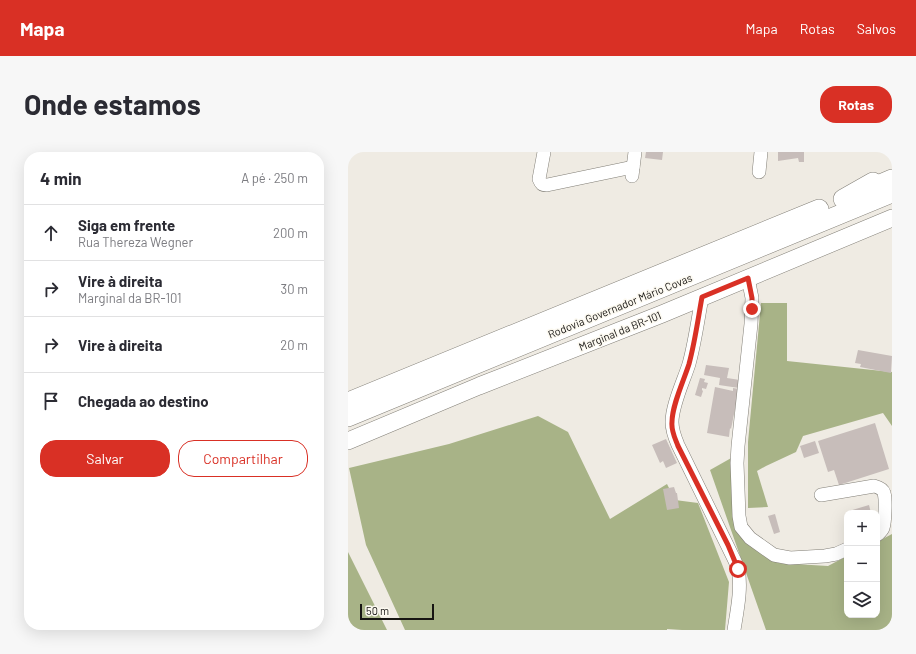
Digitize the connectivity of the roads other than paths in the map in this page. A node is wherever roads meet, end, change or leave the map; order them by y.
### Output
1 (544, 152) edge
2 (635, 152) edge
3 (761, 152) edge
4 (759, 172) dead end
5 (892, 172) edge
6 (892, 179) edge
7 (892, 193) edge
8 (843, 199) junction
9 (892, 218) edge
10 (748, 278) junction
11 (702, 297) junction
12 (348, 402) edge
13 (348, 417) edge
14 (348, 441) edge
15 (821, 495) dead end
16 (880, 532) edge
17 (844, 550) edge
18 (734, 630) edge

1 - 2 street
3 - 4 street
5 - 8 highway
6 - 8 highway, Rodovia Governador Mário Covas
7 - 13 highway, Rodovia Governador Mário Covas
8 - 12 highway, Rodovia Governador Mário Covas
9 - 10 main road, Marginal da BR-101
10 - 11 main road, Marginal da BR-101
10 - 17 street
11 - 14 main road, Marginal da BR-101
11 - 18 street
15 - 16 street

